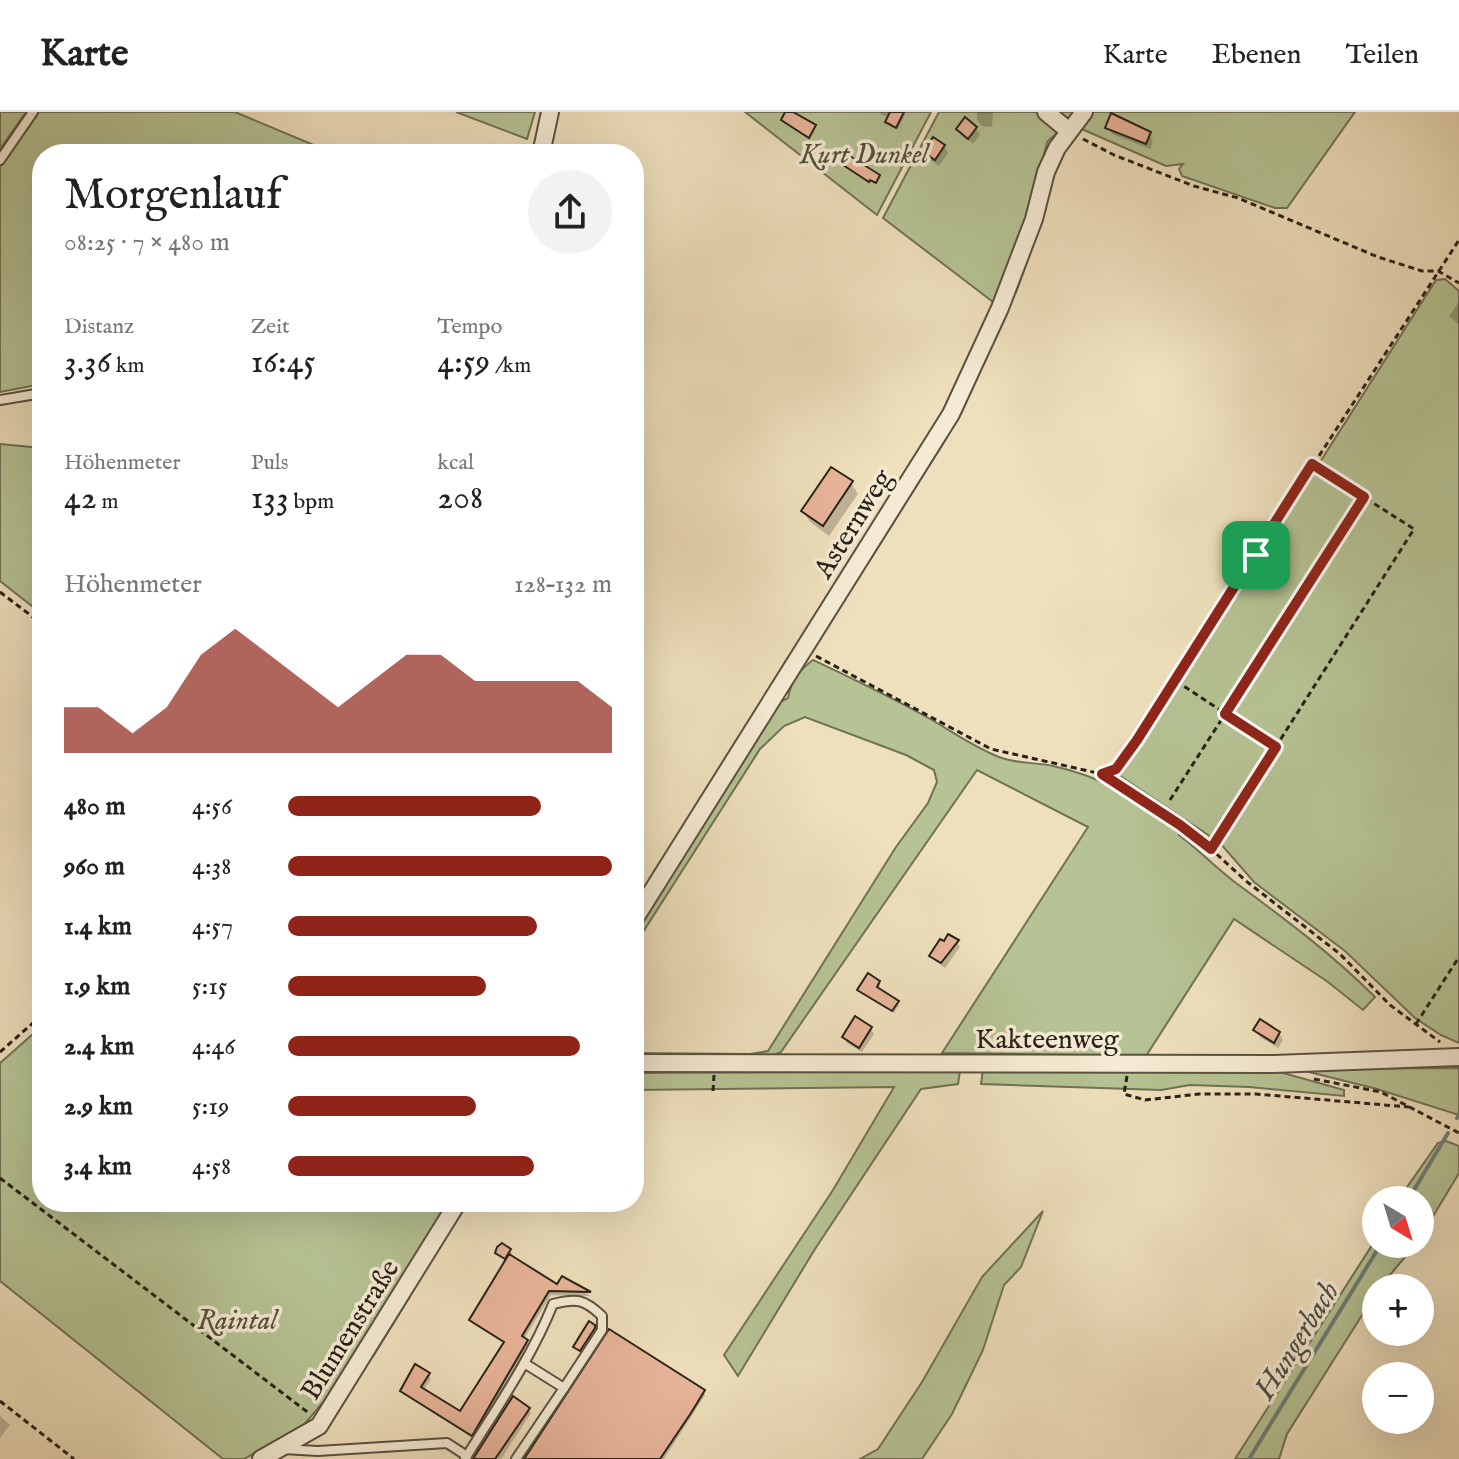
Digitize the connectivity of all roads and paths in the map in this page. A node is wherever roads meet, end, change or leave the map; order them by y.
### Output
1 (33, 112) edge
2 (550, 112) edge
3 (1046, 112) edge
4 (1084, 112) edge
5 (1069, 131) junction
6 (543, 144) edge
7 (0, 160) edge
8 (1459, 240) edge
9 (1438, 271) junction
10 (1459, 283) edge
11 (32, 395) edge
12 (0, 400) edge
13 (1312, 464) junction
14 (1364, 497) junction
15 (0, 592) edge
16 (32, 616) edge
17 (802, 649) junction
18 (1175, 681) junction
19 (1225, 714) junction
20 (1276, 747) junction
21 (1102, 774) junction
22 (1170, 800) dead end
23 (1211, 849) junction
24 (644, 904) edge
25 (1459, 957) edge
26 (32, 1024) edge
27 (1416, 1024) junction
28 (0, 1052) edge
29 (1454, 1052) edge
30 (644, 1063) edge
31 (1129, 1064) junction
32 (1306, 1077) dead end
33 (1409, 1107) junction
34 (1459, 1133) edge
35 (0, 1178) edge
36 (32, 1202) edge
37 (45, 1212) edge
38 (452, 1212) edge
39 (524, 1363) junction
40 (564, 1388) junction
41 (0, 1401) edge
42 (319, 1426) junction
43 (334, 1449) junction
44 (284, 1454) edge
45 (466, 1457) edge
46 (74, 1459) edge
47 (261, 1459) edge
48 (338, 1459) edge
49 (516, 1459) edge

1 - 7 lane
2 - 6 street
3 - 5 street
4 - 5 street, Asternweg
5 - 9 path
5 - 17 street, Asternweg
8 - 9 path
9 - 10 path
9 - 13 path
11 - 12 lane
13 - 14 path
13 - 18 path
14 - 19 path
14 - 20 path
15 - 16 path
17 - 21 path
17 - 24 street, Asternweg
18 - 19 path
18 - 21 path
19 - 20 path
19 - 22 path
20 - 23 path
21 - 23 path
23 - 27 path
25 - 27 path
26 - 28 path
27 - 29 path
29 - 31 street, Kakteenweg
30 - 31 street, Kakteenweg
31 - 33 path
32 - 33 path
33 - 34 path
35 - 36 path
37 - 42 path
38 - 42 street, Blumenstraße
39 - 40 lane
39 - 40 lane
39 - 45 lane
40 - 49 lane
41 - 46 path
42 - 44 street, Blumenstraße
43 - 44 lane
43 - 45 lane
43 - 48 lane
44 - 47 street, Blumenstraße

